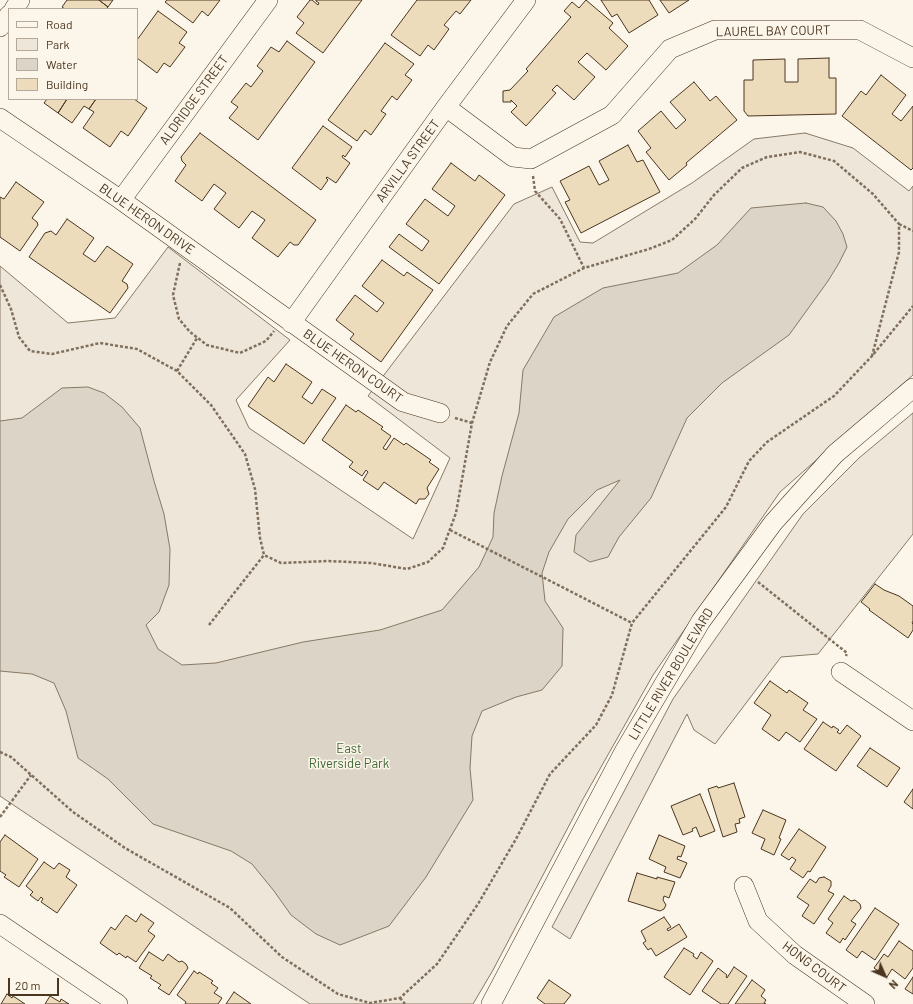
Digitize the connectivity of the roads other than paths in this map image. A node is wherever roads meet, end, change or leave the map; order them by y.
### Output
1 (268, 0) edge
2 (526, 0) edge
3 (8, 16) edge
4 (0, 27) edge
5 (913, 58) edge
6 (446, 107) junction
7 (0, 118) edge
8 (121, 200) junction
9 (288, 320) junction
10 (913, 388) edge
11 (440, 413) dead end
12 (841, 672) road end
13 (913, 721) edge
14 (744, 886) dead end
15 (0, 924) edge
16 (118, 1004) edge
17 (491, 1004) edge
18 (865, 1004) edge

1 - 8 street, ALDRIDGE STREET
2 - 6 street, ARVILLA STREET
3 - 4 street
5 - 6 street, LAUREL BAY COURT
6 - 9 street, ARVILLA STREET
7 - 8 street, BLUE HERON DRIVE
8 - 9 street, BLUE HERON DRIVE
9 - 11 street, BLUE HERON COURT
10 - 17 street, LITTLE RIVER BOULEVARD
12 - 13 street
14 - 18 street, HONG COURT
15 - 16 street

